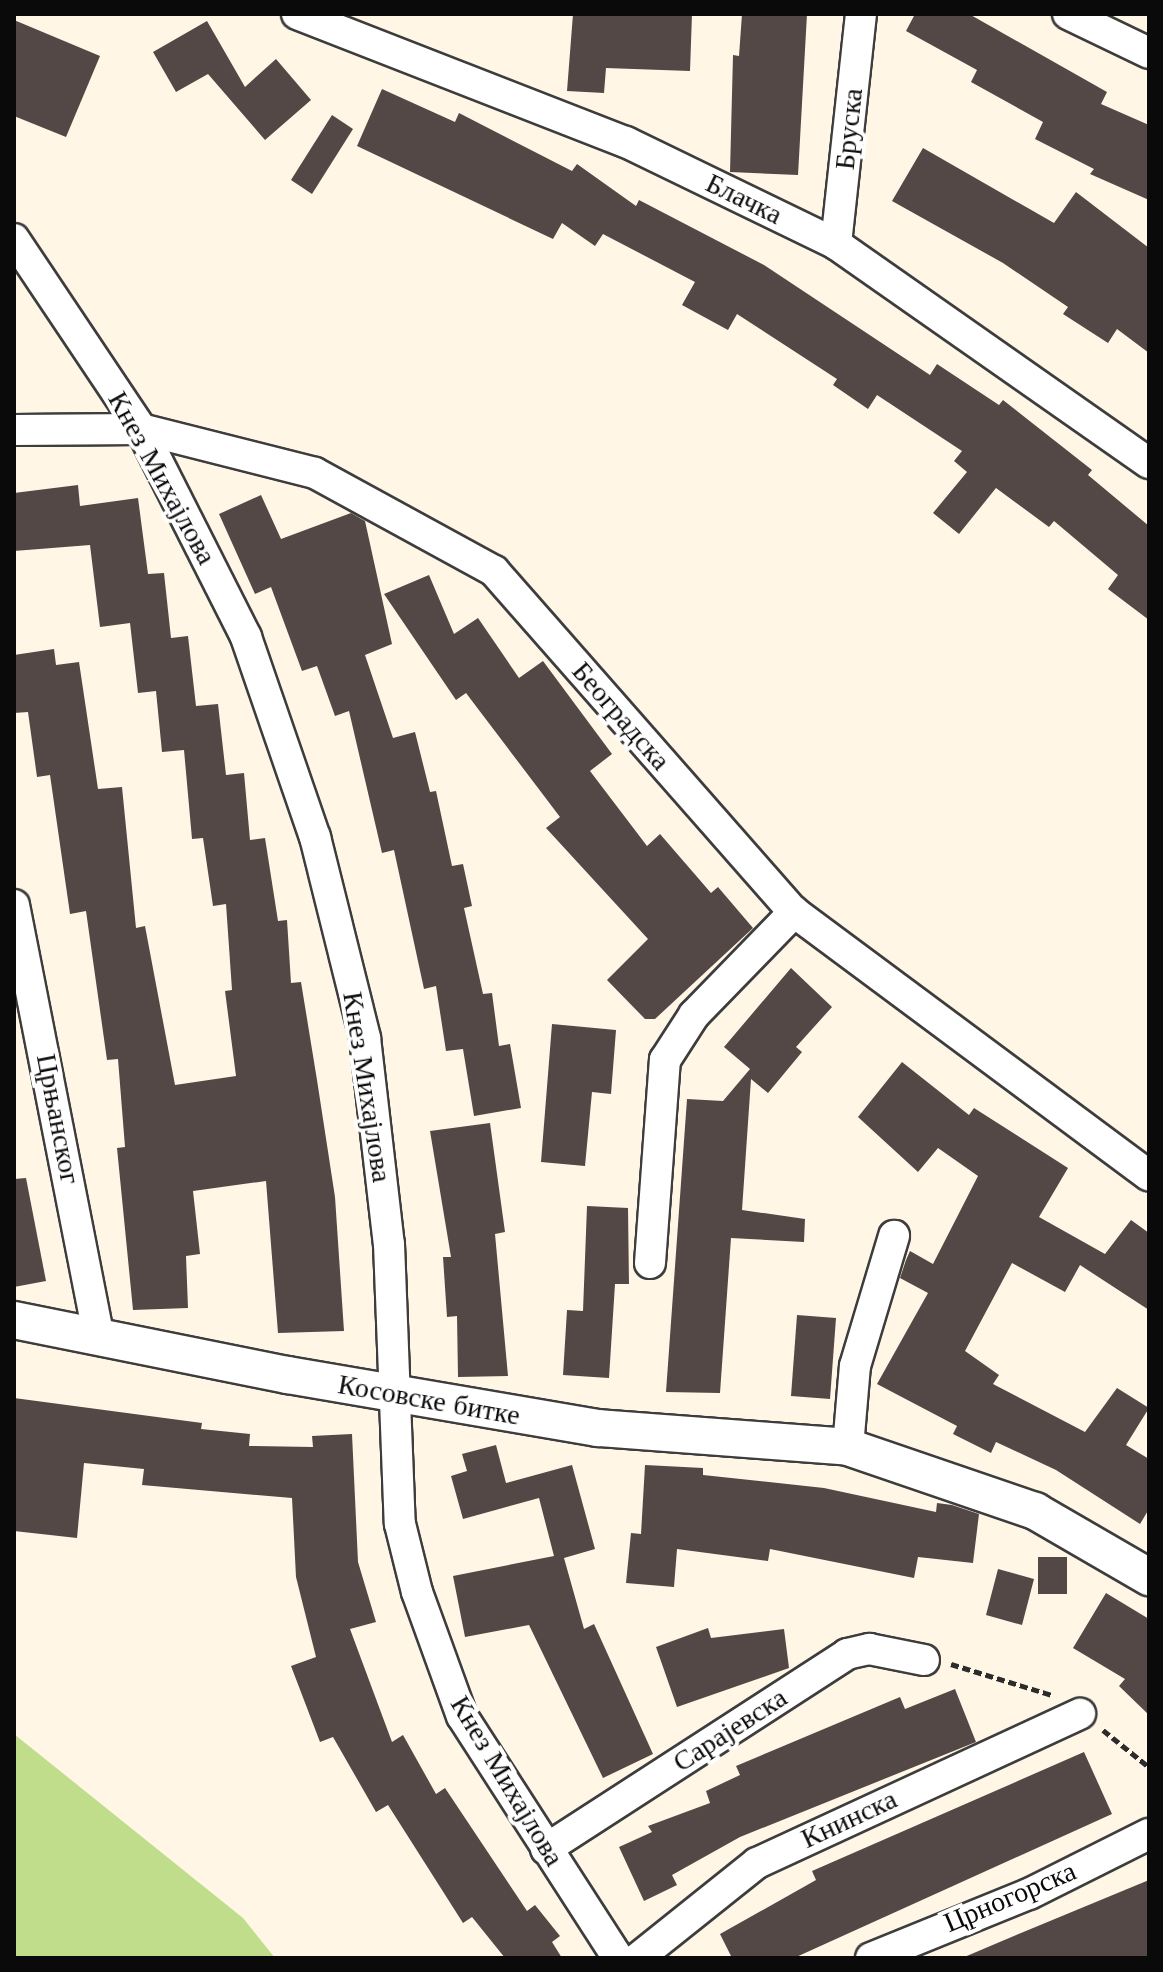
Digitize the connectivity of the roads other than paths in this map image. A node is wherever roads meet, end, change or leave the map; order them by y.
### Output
1 (297, 14) edge
2 (861, 14) edge
3 (1068, 14) edge
4 (1149, 53) edge
5 (14, 239) edge
6 (836, 244) junction
7 (141, 429) junction
8 (14, 430) edge
9 (1149, 463) edge
10 (14, 905) edge
11 (794, 912) junction
12 (1149, 1176) edge
13 (894, 1236) dead end
14 (650, 1263) dead end
15 (14, 1320) edge
16 (98, 1335) junction
17 (397, 1394) junction
18 (848, 1447) junction
19 (1149, 1577) edge
20 (924, 1660) dead end
21 (1080, 1714) dead end
22 (1149, 1834) edge
23 (546, 1849) junction
24 (618, 1958) edge
25 (638, 1958) edge
26 (871, 1958) edge

1 - 6 street, Блачка
2 - 6 street, Бруска
3 - 4 street
5 - 7 street, Кнез Михајлова
6 - 9 street, Блачка
7 - 8 street, Београдска
7 - 11 street, Београдска
7 - 17 street, Кнез Михајлова
10 - 16 street, Црњанског
11 - 12 street, Београдска
11 - 14 street
13 - 18 street
15 - 16 street, Косовске битке
16 - 17 street, Косовске битке
17 - 18 street, Косовске битке
17 - 23 street, Кнез Михајлова
18 - 19 street, Косовске битке
20 - 23 street, Сарајевска
21 - 25 street, Книнска
22 - 26 street, Црногорска
23 - 24 street, Кнез Михајлова

